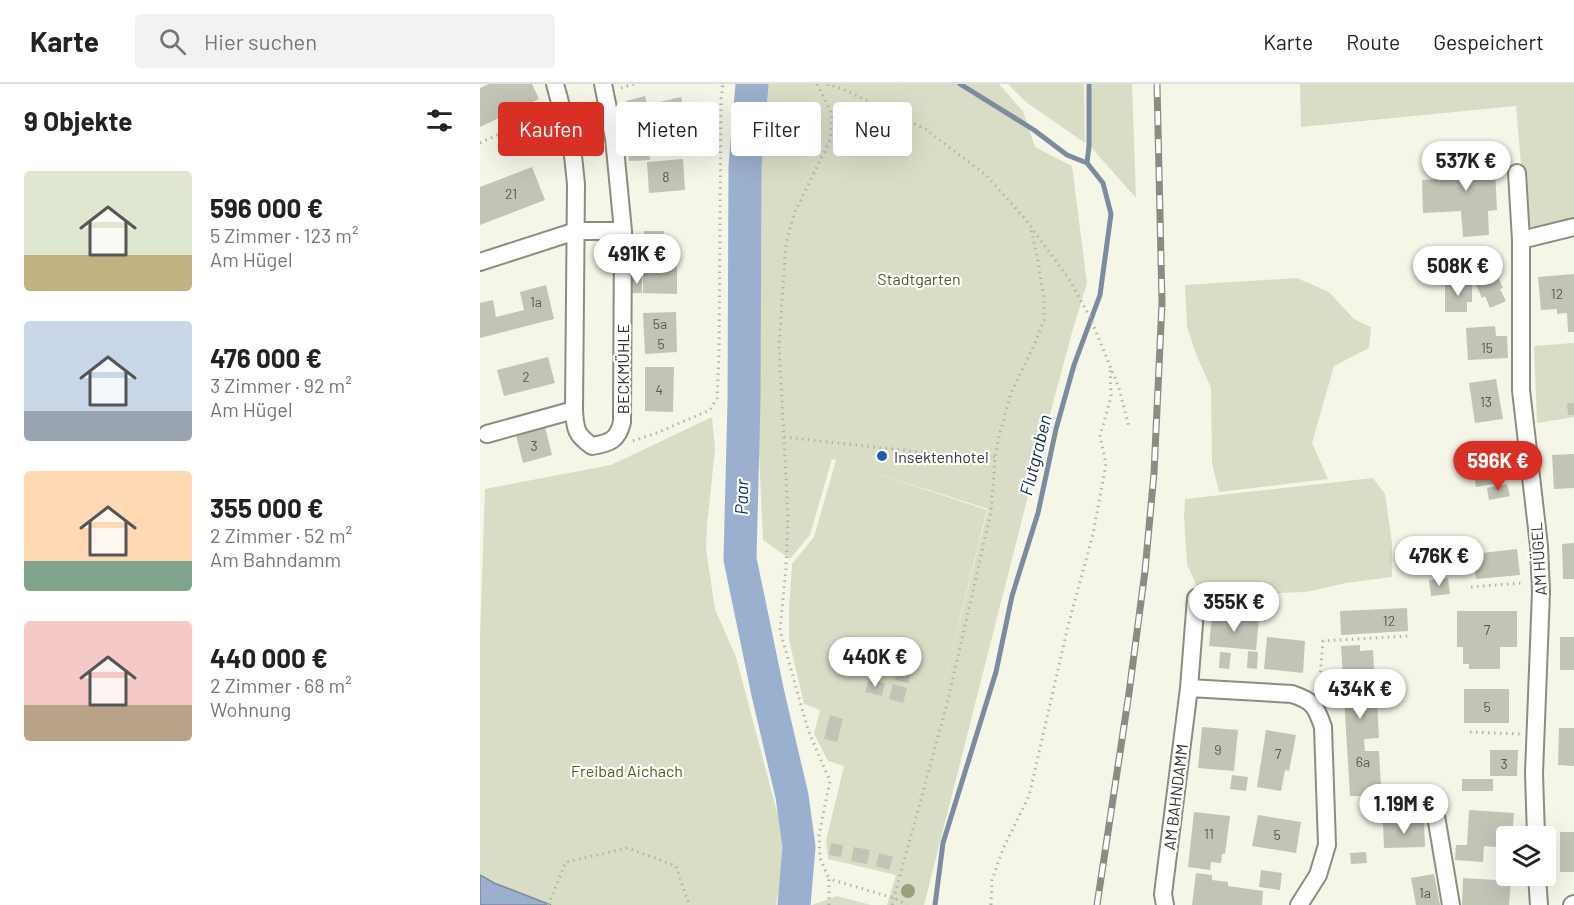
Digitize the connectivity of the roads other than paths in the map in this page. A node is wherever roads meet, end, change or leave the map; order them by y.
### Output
1 (555, 84) edge
2 (603, 84) edge
3 (1516, 173) dead end
4 (1574, 227) edge
5 (576, 231) junction
6 (623, 231) junction
7 (1521, 240) junction
8 (480, 262) edge
9 (574, 410) junction
10 (488, 434) dead end
11 (1196, 598) dead end
12 (1189, 688) junction
13 (1436, 816) dead end
14 (1536, 826) edge
15 (1538, 886) edge
16 (1165, 905) edge
17 (1299, 905) edge
18 (1451, 905) edge
19 (1539, 905) edge

1 - 5 street, BECKMÜHLE
2 - 6 street, BECKMÜHLE
3 - 7 street, AM HÜGEL
4 - 7 street
5 - 6 street
5 - 8 street
5 - 9 street, BECKMÜHLE
6 - 9 street, BECKMÜHLE
7 - 14 street, AM HÜGEL
9 - 10 street
11 - 12 street, AM BAHNDAMM
12 - 16 street, AM BAHNDAMM
12 - 17 street
13 - 18 street
15 - 19 street

